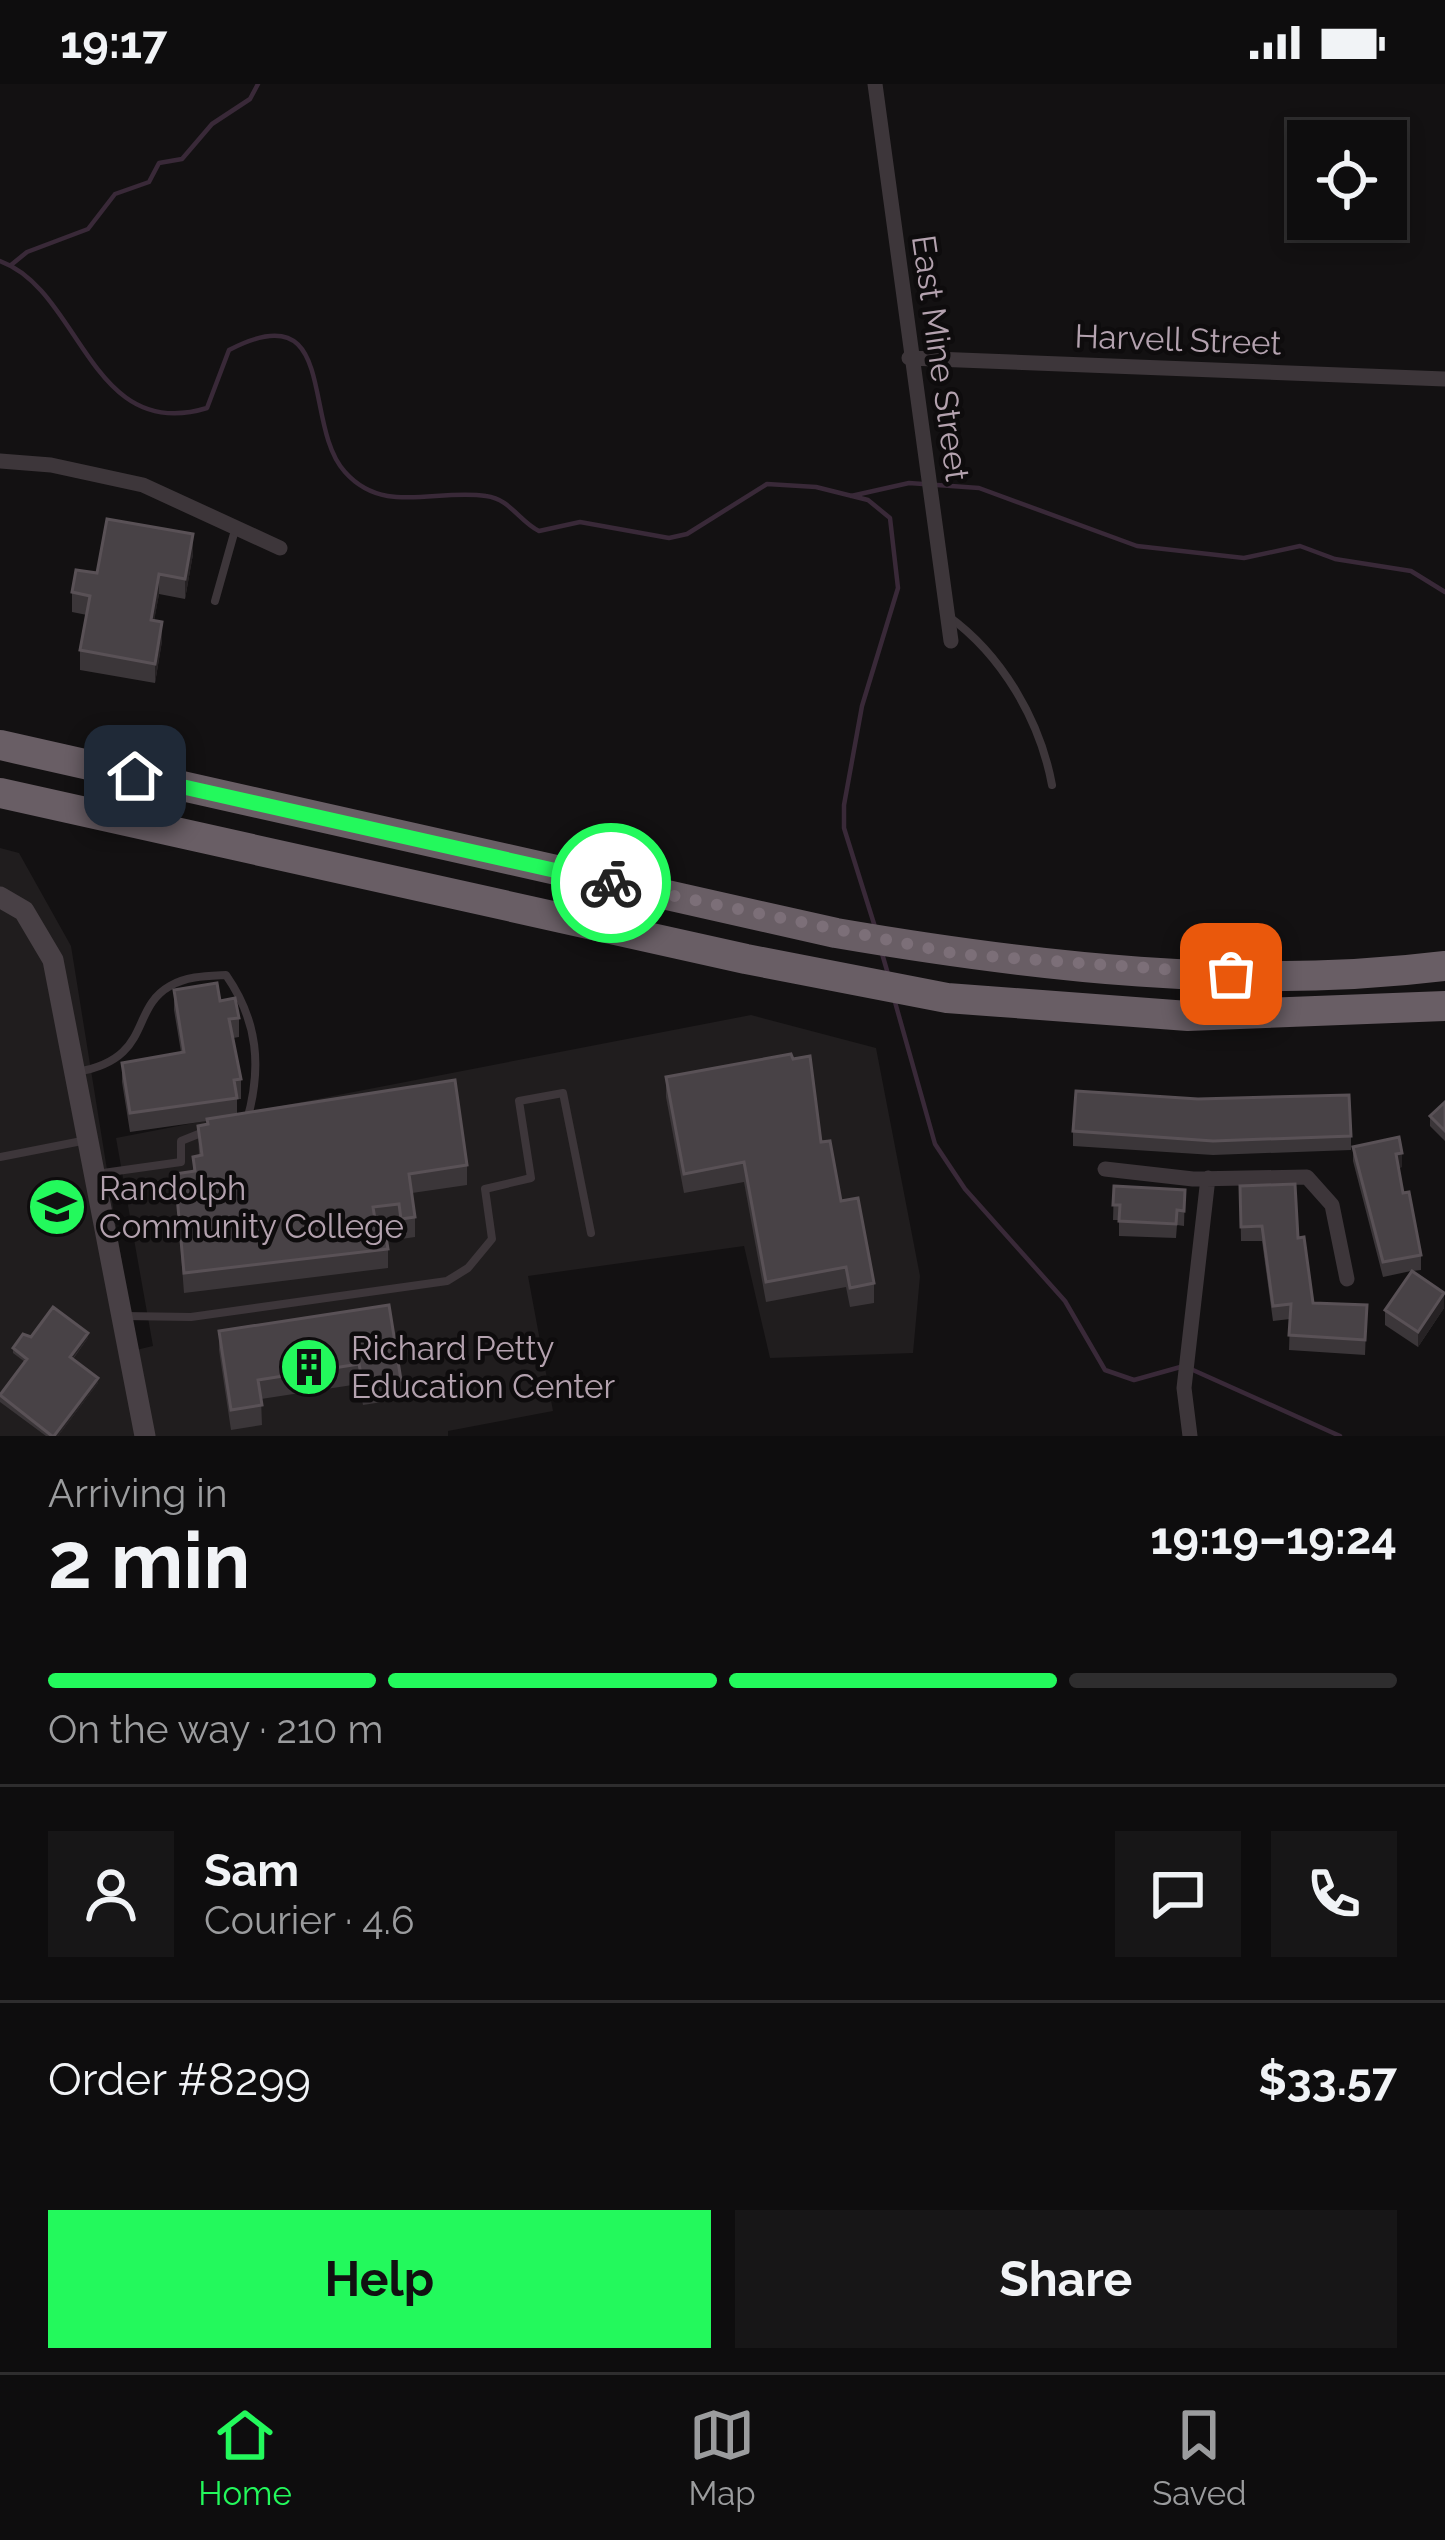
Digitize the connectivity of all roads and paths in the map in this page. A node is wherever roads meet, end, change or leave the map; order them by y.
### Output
1 (875, 84) edge
2 (909, 358) junction
3 (1445, 380) edge
4 (0, 461) edge
5 (236, 528) junction
6 (280, 548) dead end
7 (215, 602) dead end
8 (947, 616) junction
9 (951, 640) dead end
10 (0, 746) edge
11 (1052, 785) dead end
12 (0, 793) edge
13 (0, 897) edge
14 (1445, 966) edge
15 (1445, 1006) edge
16 (76, 1073) junction
17 (89, 1140) junction
18 (0, 1156) edge
19 (1106, 1169) dead end
20 (95, 1174) junction
21 (1208, 1178) junction
22 (591, 1233) dead end
23 (1347, 1279) dead end
24 (122, 1317) junction
25 (145, 1436) edge
26 (1190, 1436) edge

1 - 2 street, East Mine Street
2 - 3 street, Harvell Street
2 - 8 street, East Mine Street
4 - 5 street
5 - 6 street
5 - 7 lane
8 - 9 street, East Mine Street
8 - 11 lane
10 - 14 highway
12 - 15 highway
13 - 16 street
16 - 17 street
16 - 20 lane
17 - 18 lane
17 - 20 street
19 - 21 street
20 - 24 street
21 - 23 street
21 - 26 street
22 - 24 lane
24 - 25 street

